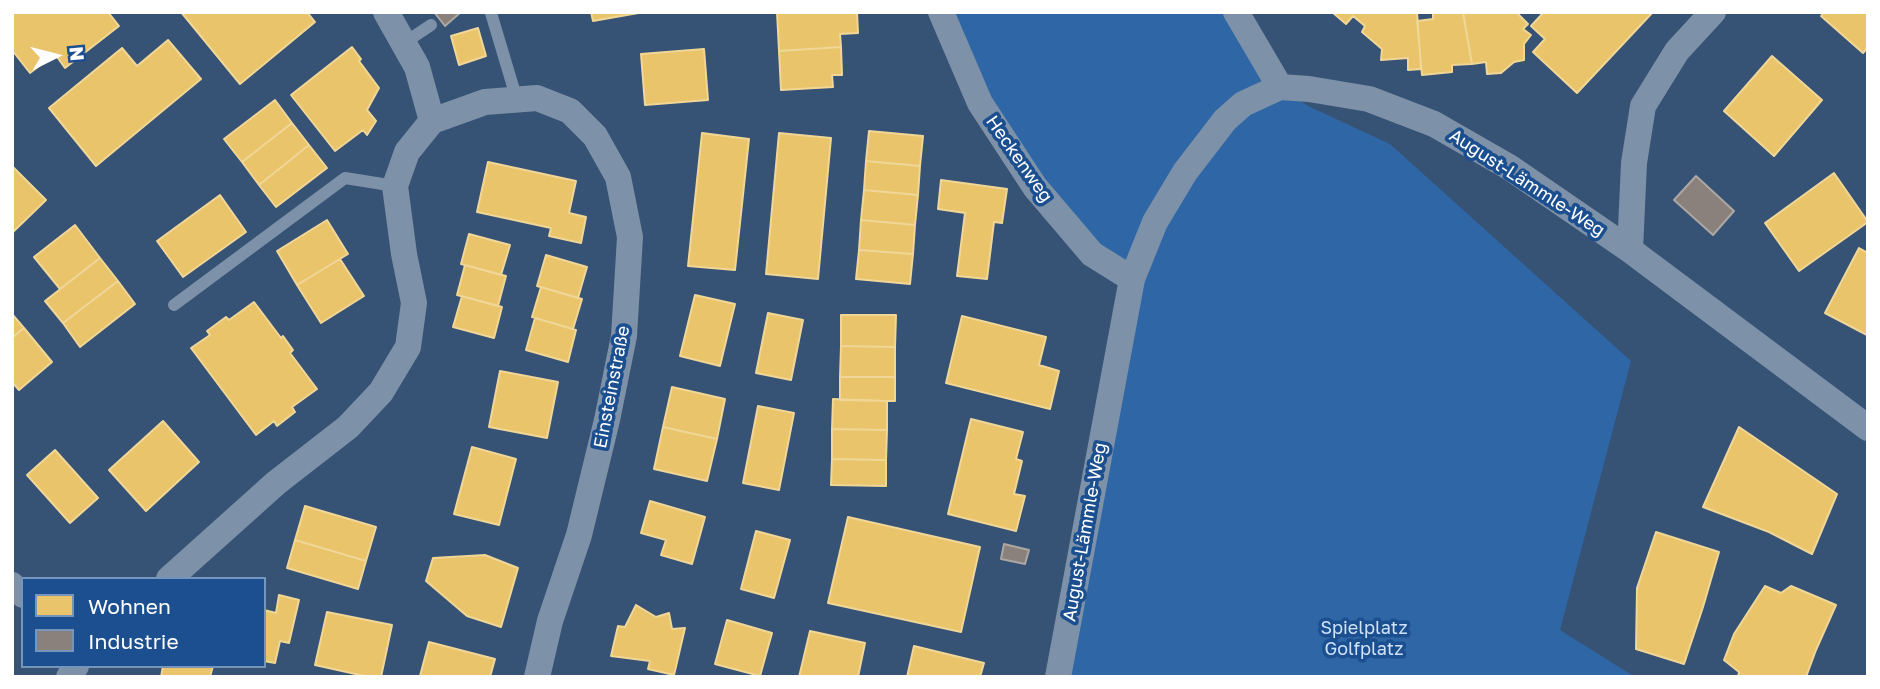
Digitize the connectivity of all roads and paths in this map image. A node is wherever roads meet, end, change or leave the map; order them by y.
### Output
1 (386, 12) edge
2 (941, 12) edge
3 (1236, 12) edge
4 (1713, 12) edge
5 (491, 13) edge
6 (431, 25) dead end
7 (404, 43) junction
8 (1280, 88) junction
9 (517, 100) junction
10 (432, 121) junction
11 (395, 186) junction
12 (1630, 250) junction
13 (1132, 279) junction
14 (174, 305) dead end
15 (1868, 428) edge
16 (171, 577) edge
17 (537, 677) edge
18 (1058, 677) edge

1 - 7 street
2 - 13 street, Heckenweg
3 - 8 street
4 - 12 street
5 - 9 lane
6 - 7 lane
7 - 10 street
8 - 12 street, August-Lämmle-Weg
8 - 13 street, August-Lämmle-Weg
9 - 10 street, Einsteinstraße
9 - 17 street, Einsteinstraße
10 - 11 street
11 - 14 lane
11 - 16 street
12 - 15 street, August-Lämmle-Weg
13 - 18 street, August-Lämmle-Weg

